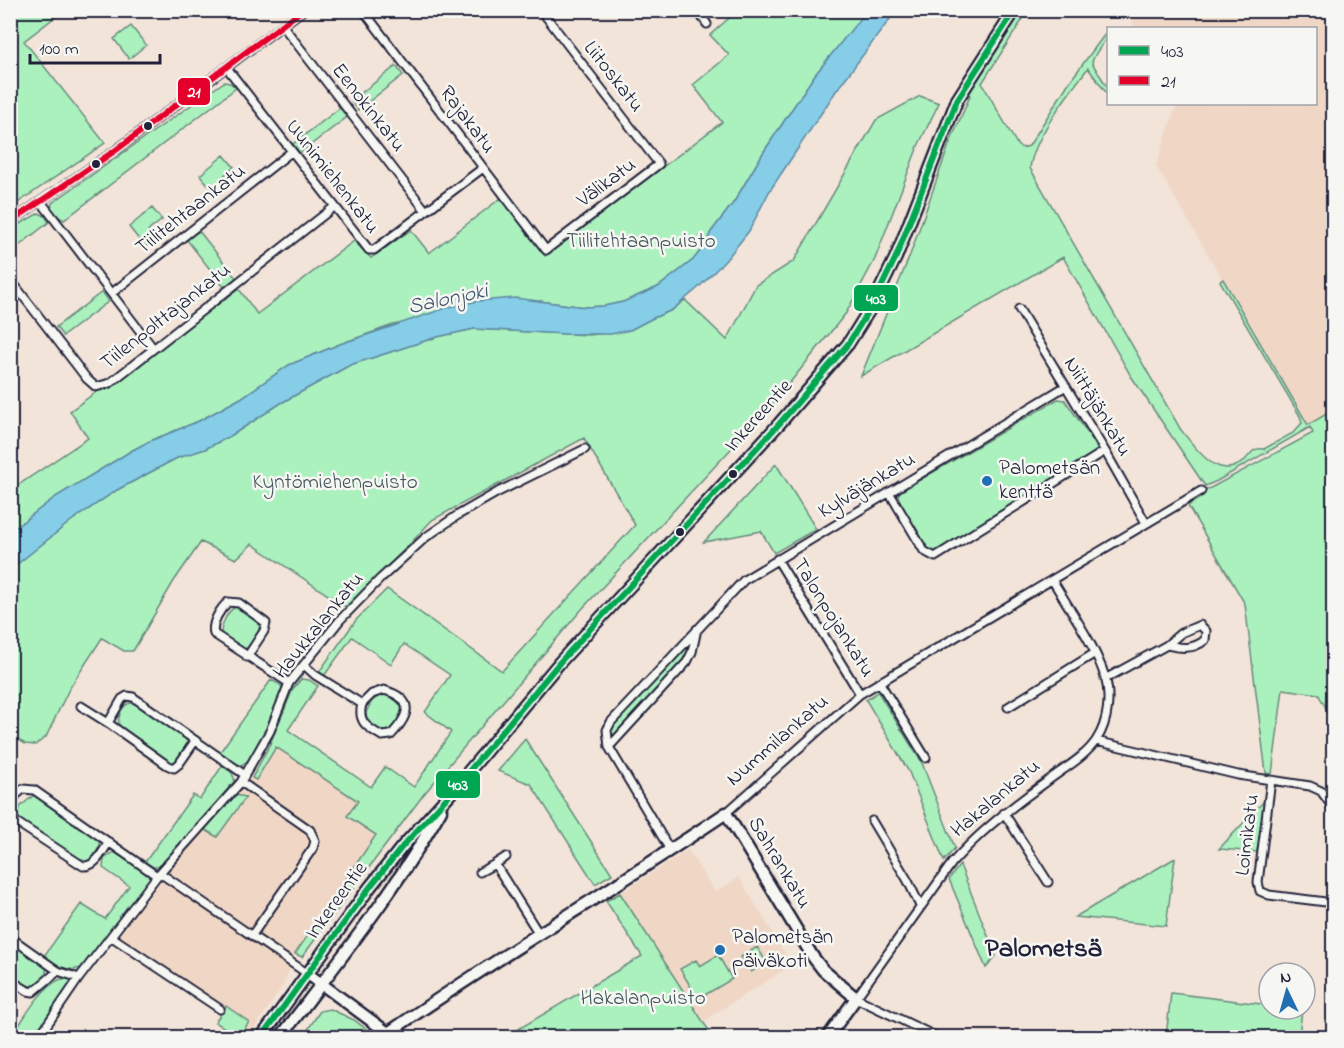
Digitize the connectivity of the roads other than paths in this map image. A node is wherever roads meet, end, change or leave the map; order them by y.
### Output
1 (303, 10) edge
2 (363, 10) edge
3 (541, 10) edge
4 (697, 10) edge
5 (1015, 10) edge
6 (707, 24) dead end
7 (283, 26) junction
8 (227, 68) junction
9 (291, 152) junction
10 (659, 164) joint
11 (483, 168) junction
12 (42, 203) junction
13 (334, 207) junction
14 (426, 210) junction
15 (10, 222) edge
16 (546, 250) joint
17 (10, 279) edge
18 (112, 293) junction
19 (1019, 309) dead end
20 (153, 348) junction
21 (1066, 386) junction
22 (585, 448) dead end
23 (1105, 451) junction
24 (1202, 491) dead end
25 (889, 492) junction
26 (1146, 524) junction
27 (777, 559) junction
28 (1053, 581) junction
29 (697, 628) junction
30 (1167, 645) junction
31 (1095, 653) junction
32 (247, 657) junction
33 (304, 665) junction
34 (1106, 679) junction
35 (880, 683) junction
36 (289, 684) junction
37 (860, 694) junction
38 (362, 704) junction
39 (81, 706) dead end
40 (1008, 707) dead end
41 (108, 723) junction
42 (195, 741) junction
43 (1096, 741) junction
44 (609, 747) junction
45 (926, 758) dead end
46 (245, 775) junction
47 (1271, 780) junction
48 (241, 782) junction
49 (450, 794) junction
50 (10, 805) edge
51 (1334, 809) edge
52 (726, 813) junction
53 (1004, 813) junction
54 (10, 818) edge
55 (872, 821) dead end
56 (109, 842) junction
57 (670, 850) junction
58 (506, 857) dead end
59 (495, 864) junction
60 (480, 872) dead end
61 (159, 875) junction
62 (1048, 882) dead end
63 (1334, 903) edge
64 (920, 906) junction
65 (539, 934) junction
66 (252, 935) junction
67 (10, 937) edge
68 (112, 937) junction
69 (58, 971) junction
70 (308, 974) junction
71 (79, 978) junction
72 (10, 980) edge
73 (321, 984) junction
74 (856, 998) junction
75 (220, 1009) dead end
76 (391, 1035) edge
77 (38, 1038) edge
78 (261, 1038) edge
79 (280, 1038) edge
80 (827, 1038) edge
81 (939, 1038) edge

1 - 7 street
2 - 11 street, Rajakatu
3 - 10 street, Liitoskatu
4 - 6 street
5 - 49 street, Inkereentie
7 - 8 street
7 - 14 street, Eenokinkatu
8 - 9 street, Uunimiehenkatu
8 - 12 street
9 - 13 street, Uunimiehenkatu
9 - 18 street, Tiilitehtaankatu
10 - 16 street, Välikatu
11 - 14 street, Uunimiehenkatu
11 - 16 street, Rajakatu
12 - 15 street
12 - 18 street
13 - 14 street, Uunimiehenkatu
13 - 20 street, Tiilenpolttajankatu
17 - 20 street, Tiilenpolttajankatu
18 - 20 street
19 - 21 street, Niittäjänkatu
21 - 23 street, Niittäjänkatu
21 - 25 street, Kylväjänkatu
22 - 33 street, Haukkalankatu
23 - 25 street
23 - 26 street, Niittäjänkatu
24 - 26 street, Nummilankatu
25 - 27 street, Kylväjänkatu
26 - 28 street, Nummilankatu
27 - 29 street, Kylväjänkatu
27 - 37 street, Talonpojankatu
28 - 31 street, Hakalankatu
28 - 35 street, Nummilankatu
29 - 44 street, Kylväjänkatu
29 - 44 street, Kylväjänkatu
30 - 30 street
30 - 34 street
31 - 34 street, Hakalankatu
31 - 40 street
32 - 32 street
32 - 36 street
33 - 36 street, Haukkalankatu
33 - 38 street
34 - 43 street, Hakalankatu
35 - 37 street, Nummilankatu
35 - 45 street
36 - 46 street, Haukkalankatu
37 - 52 street, Nummilankatu
38 - 38 street
39 - 41 street
41 - 42 street
41 - 42 street
42 - 46 street
43 - 47 street, Loimikatu
43 - 53 street, Hakalankatu
44 - 57 street
46 - 48 street, Haukkalankatu
47 - 51 street, Loimikatu
47 - 63 street, Loimikatu
48 - 61 street, Haukkalankatu
48 - 66 street
49 - 70 street, Inkereentie
49 - 73 street, Inkereentie
50 - 56 street
52 - 57 street, Nummilankatu
52 - 74 street, Sahrankatu
53 - 62 street
53 - 64 street, Hakalankatu
54 - 56 street
55 - 64 street
56 - 61 street
57 - 65 street, Nummilankatu
58 - 59 street
59 - 60 street
59 - 65 street
61 - 66 street
61 - 68 street, Haukkalankatu
64 - 74 street, Hakalankatu
65 - 76 street, Nummilankatu
66 - 70 street
67 - 69 street
68 - 71 street, Haukkalankatu
68 - 75 street
69 - 71 street
69 - 72 street
70 - 73 street
70 - 78 street, Inkereentie
71 - 77 street, Haukkalankatu
73 - 76 street
73 - 79 street, Inkereentie
74 - 80 street, Hakalankatu
74 - 81 street, Sahrankatu

